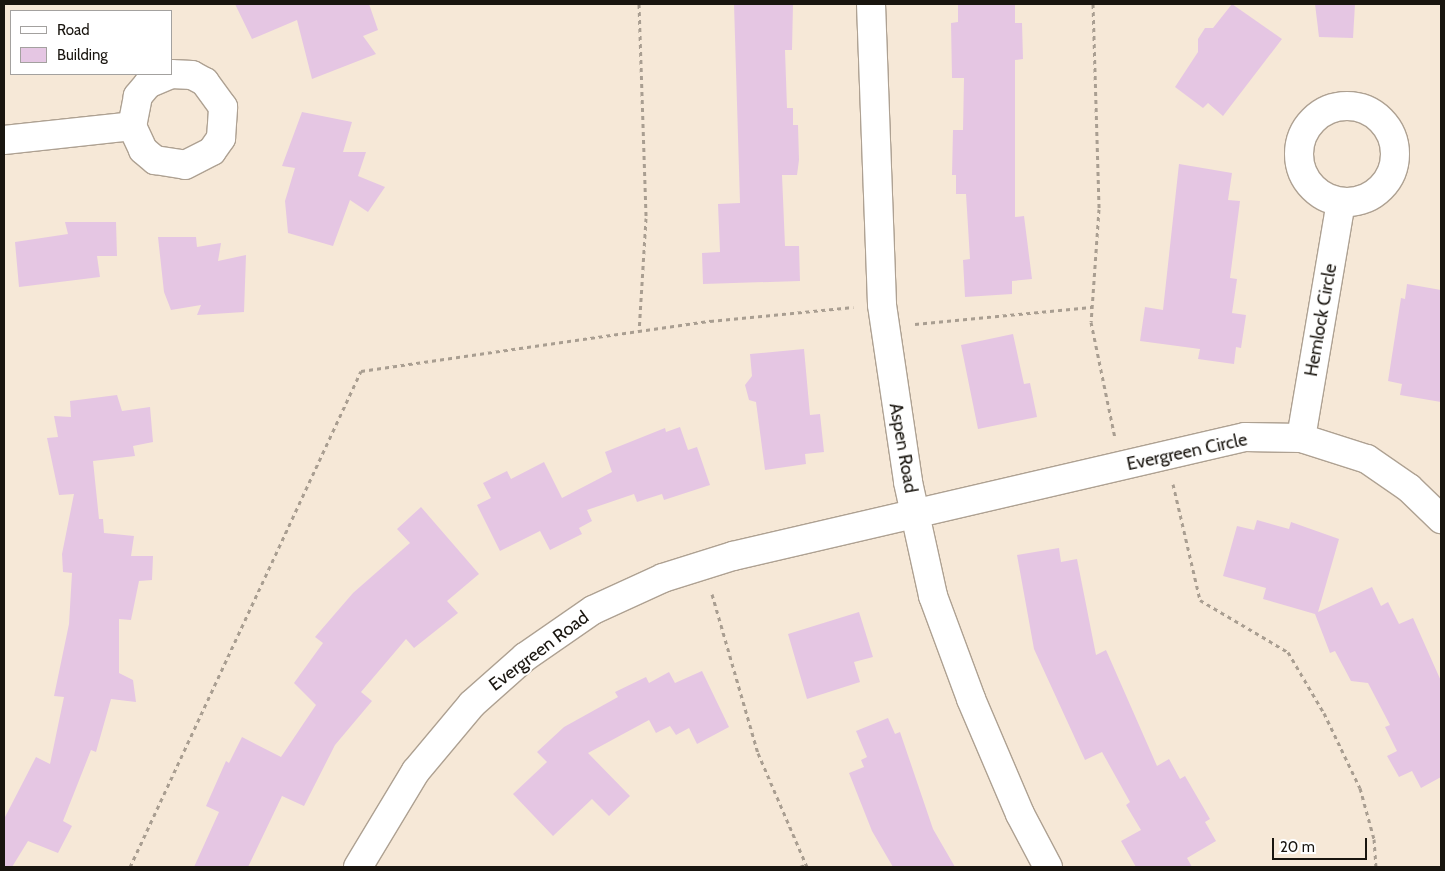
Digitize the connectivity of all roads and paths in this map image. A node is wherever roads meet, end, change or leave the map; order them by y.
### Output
1 (638, 4) edge
2 (871, 4) edge
3 (1094, 4) edge
4 (172, 74) edge
5 (169, 75) edge
6 (132, 126) junction
7 (4, 140) edge
8 (1341, 202) dead end
9 (1091, 307) junction
10 (884, 316) junction
11 (640, 331) junction
12 (1301, 438) junction
13 (1166, 454) junction
14 (1122, 465) junction
15 (914, 514) junction
16 (1441, 519) edge
17 (704, 565) junction
18 (806, 866) edge
19 (130, 867) edge
20 (358, 867) edge
21 (800, 867) edge
22 (1048, 867) edge
23 (1376, 867) edge

1 - 11 path
2 - 10 street, Aspen Road
3 - 9 path
4 - 6 street
5 - 6 street
6 - 7 street
8 - 12 street, Hemlock Circle
9 - 10 path
9 - 14 path
10 - 11 path
10 - 15 street, Aspen Road
11 - 19 path
12 - 13 street, Evergreen Circle
12 - 16 street, Evergreen Circle
13 - 14 street, Evergreen Circle
13 - 23 path
14 - 15 street, Evergreen Circle
15 - 17 street, Evergreen Road
15 - 22 street, Aspen Road
17 - 18 path
17 - 20 street, Evergreen Road
18 - 21 path

